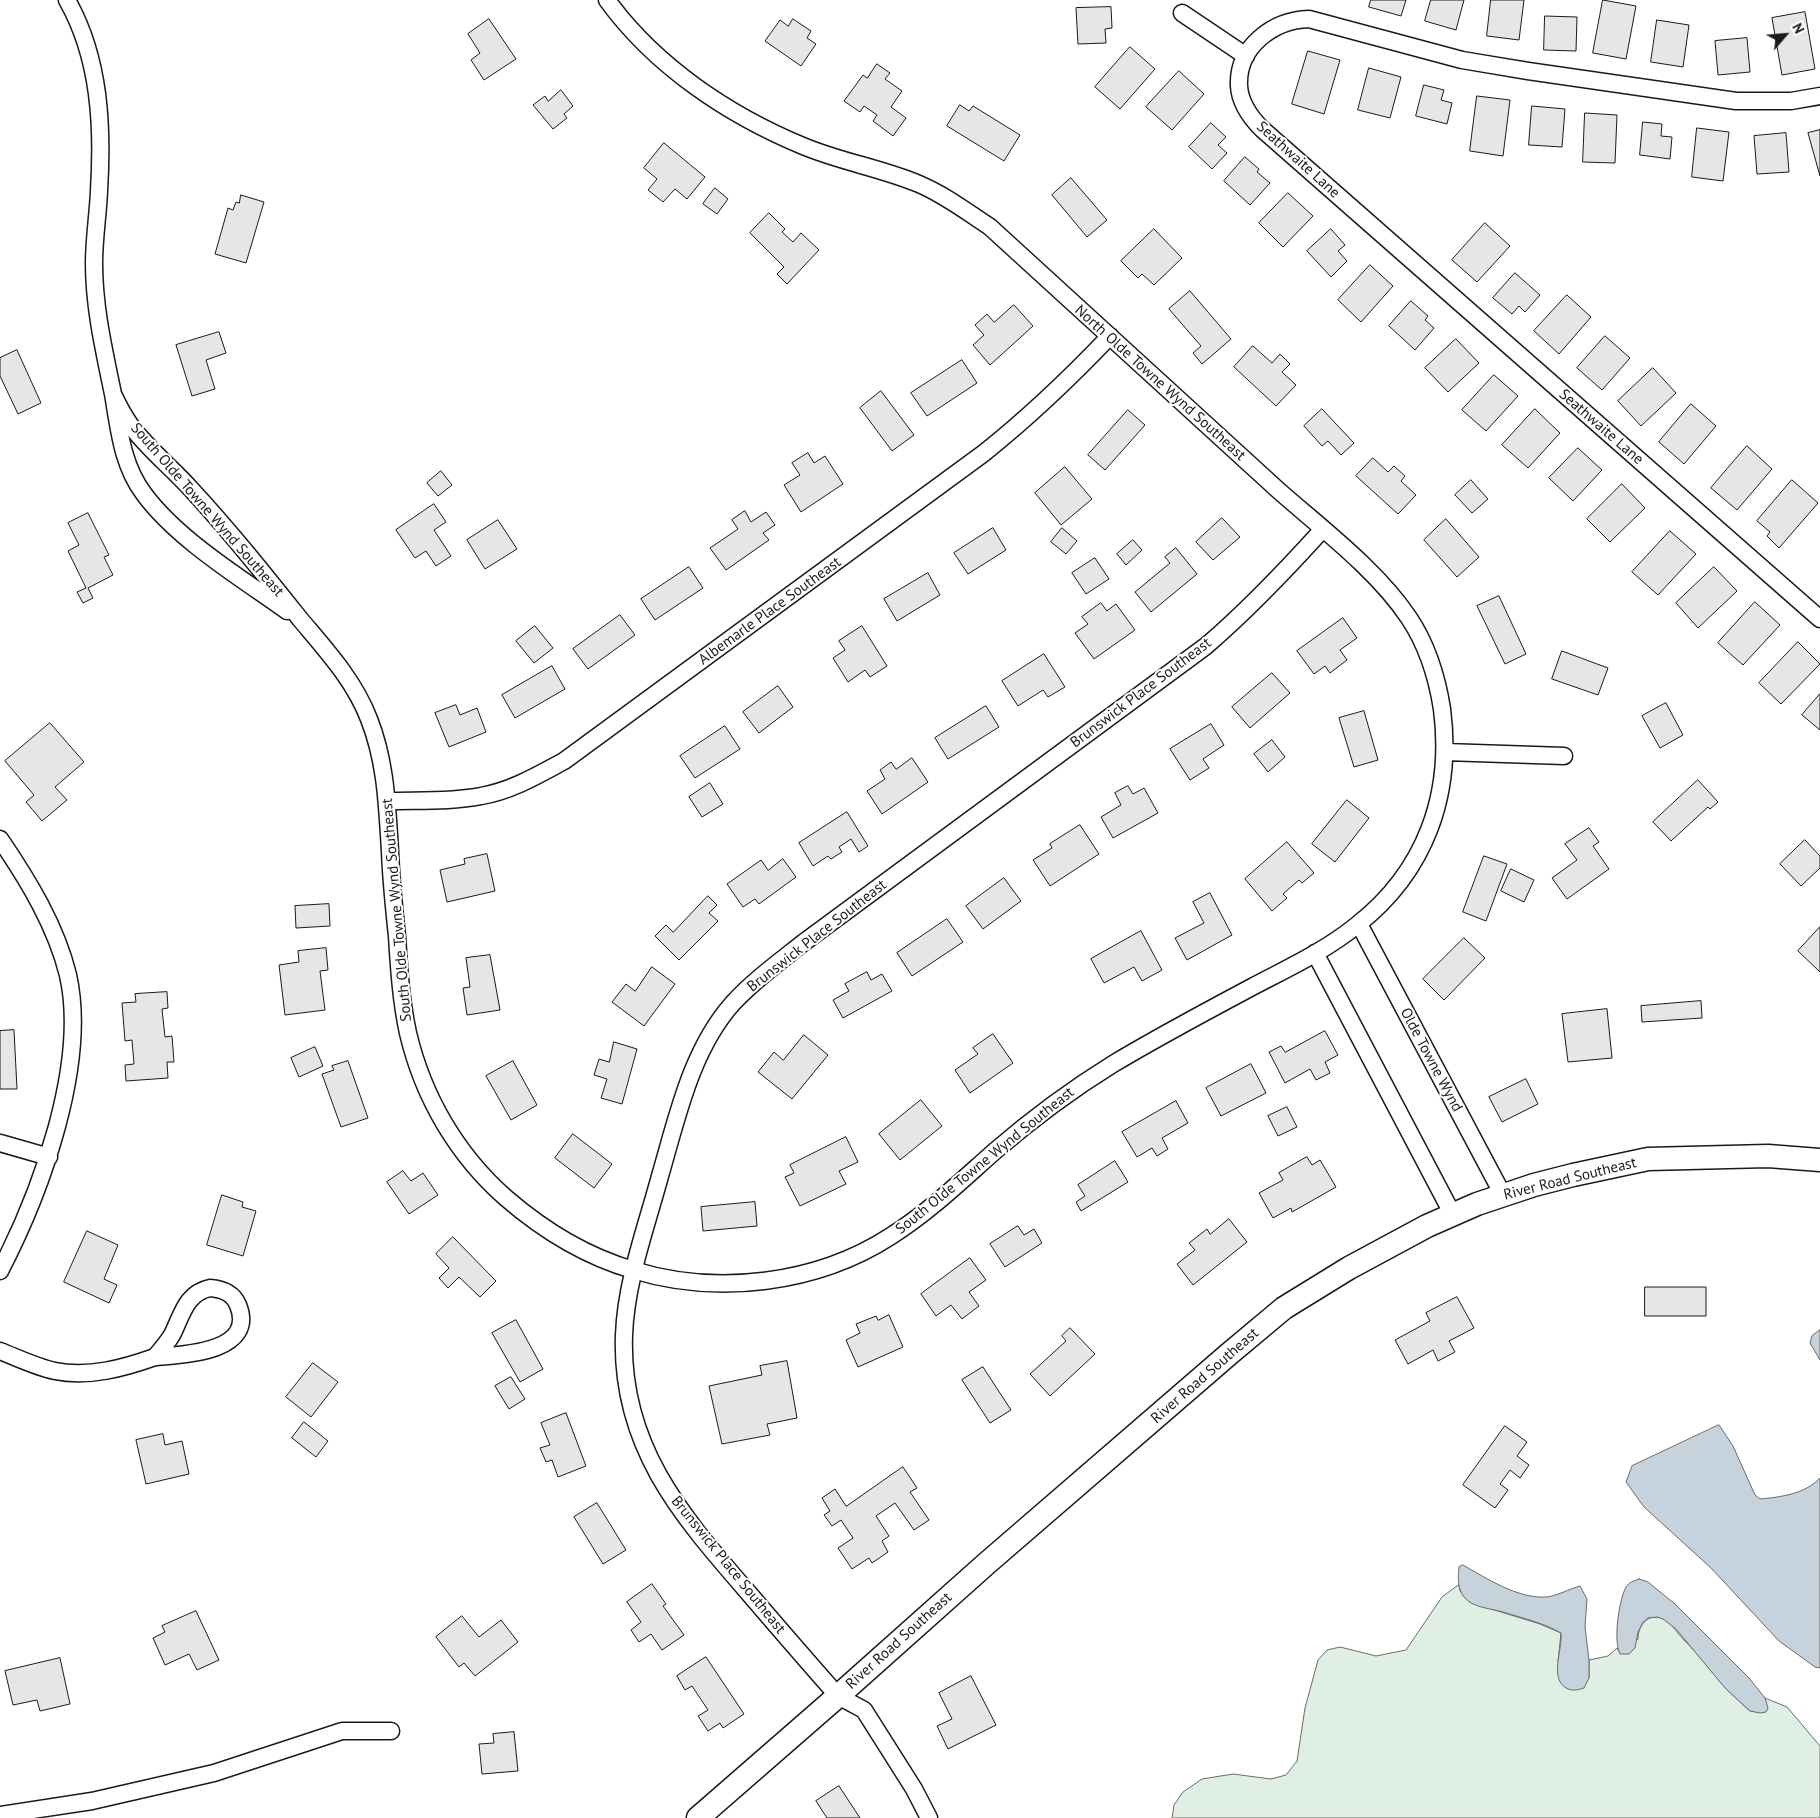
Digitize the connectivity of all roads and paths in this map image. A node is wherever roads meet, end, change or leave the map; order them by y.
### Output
1 (67, 0) edge
2 (607, 0) edge
3 (1182, 13) dead end
4 (1246, 56) junction
5 (1820, 96) edge
6 (1110, 336) junction
7 (113, 394) junction
8 (1324, 529) junction
9 (1820, 619) edge
10 (305, 624) junction
11 (1445, 752) junction
12 (1564, 756) dead end
13 (388, 801) junction
14 (0, 840) edge
15 (1358, 924) junction
16 (1315, 953) junction
17 (0, 1143) edge
18 (49, 1157) junction
19 (1820, 1160) edge
20 (1503, 1195) junction
21 (1453, 1214) junction
22 (0, 1271) edge
23 (634, 1271) junction
24 (0, 1350) edge
25 (155, 1357) junction
26 (838, 1696) junction
27 (391, 1731) dead end
28 (0, 1815) edge
29 (698, 1818) edge
30 (929, 1818) edge

1 - 7 street, South Olde Towne Wynd Southeast
2 - 6 street, North Olde Towne Wynd Southeast
3 - 4 street
4 - 5 street, Seathwaite Lane
4 - 9 street, Seathwaite Lane
6 - 8 street, North Olde Towne Wynd Southeast
6 - 13 street, Albemarle Place Southeast
7 - 10 street, South Olde Towne Wynd Southeast
7 - 10 street, South Olde Towne Wynd Southeast
8 - 11 street, North Olde Towne Wynd Southeast
8 - 23 street, Brunswick Place Southeast
10 - 13 street, South Olde Towne Wynd Southeast
11 - 12 street
11 - 15 street, North Olde Towne Wynd Southeast
13 - 23 street, South Olde Towne Wynd Southeast
14 - 18 street
15 - 16 street, South Olde Towne Wynd Southeast
15 - 20 street, Olde Towne Wynd
16 - 21 street
16 - 23 street, South Olde Towne Wynd Southeast
17 - 18 street
18 - 22 street
19 - 20 main road, River Road Southeast
20 - 21 main road, River Road Southeast
21 - 26 main road, River Road Southeast
23 - 26 street, Brunswick Place Southeast
24 - 25 street
25 - 25 street
26 - 29 main road, River Road Southeast
26 - 30 street
27 - 28 street

